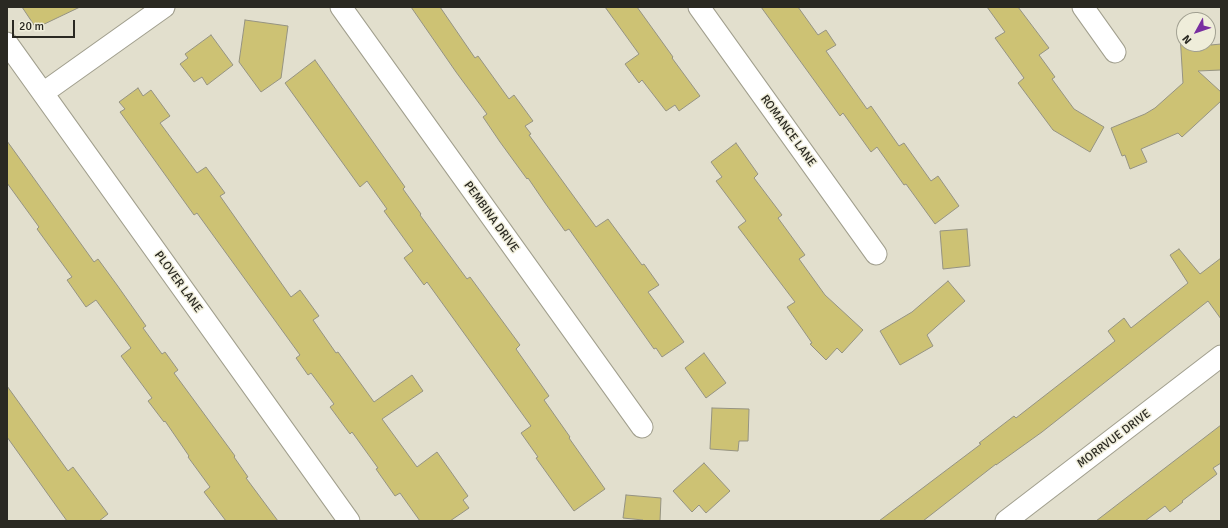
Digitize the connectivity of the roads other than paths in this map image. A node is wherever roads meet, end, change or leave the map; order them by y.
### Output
1 (164, 7) edge
2 (341, 7) edge
3 (699, 7) edge
4 (1083, 7) edge
5 (7, 43) edge
6 (1115, 52) dead end
7 (43, 93) junction
8 (876, 254) dead end
9 (1221, 356) edge
10 (642, 427) dead end
11 (349, 521) edge
12 (1006, 521) edge

1 - 7 street
2 - 10 street, PEMBINA DRIVE
3 - 8 street, ROMANCE LANE
4 - 6 street
5 - 7 street, PLOVER LANE
7 - 11 street, PLOVER LANE
9 - 12 street, MORRVUE DRIVE

